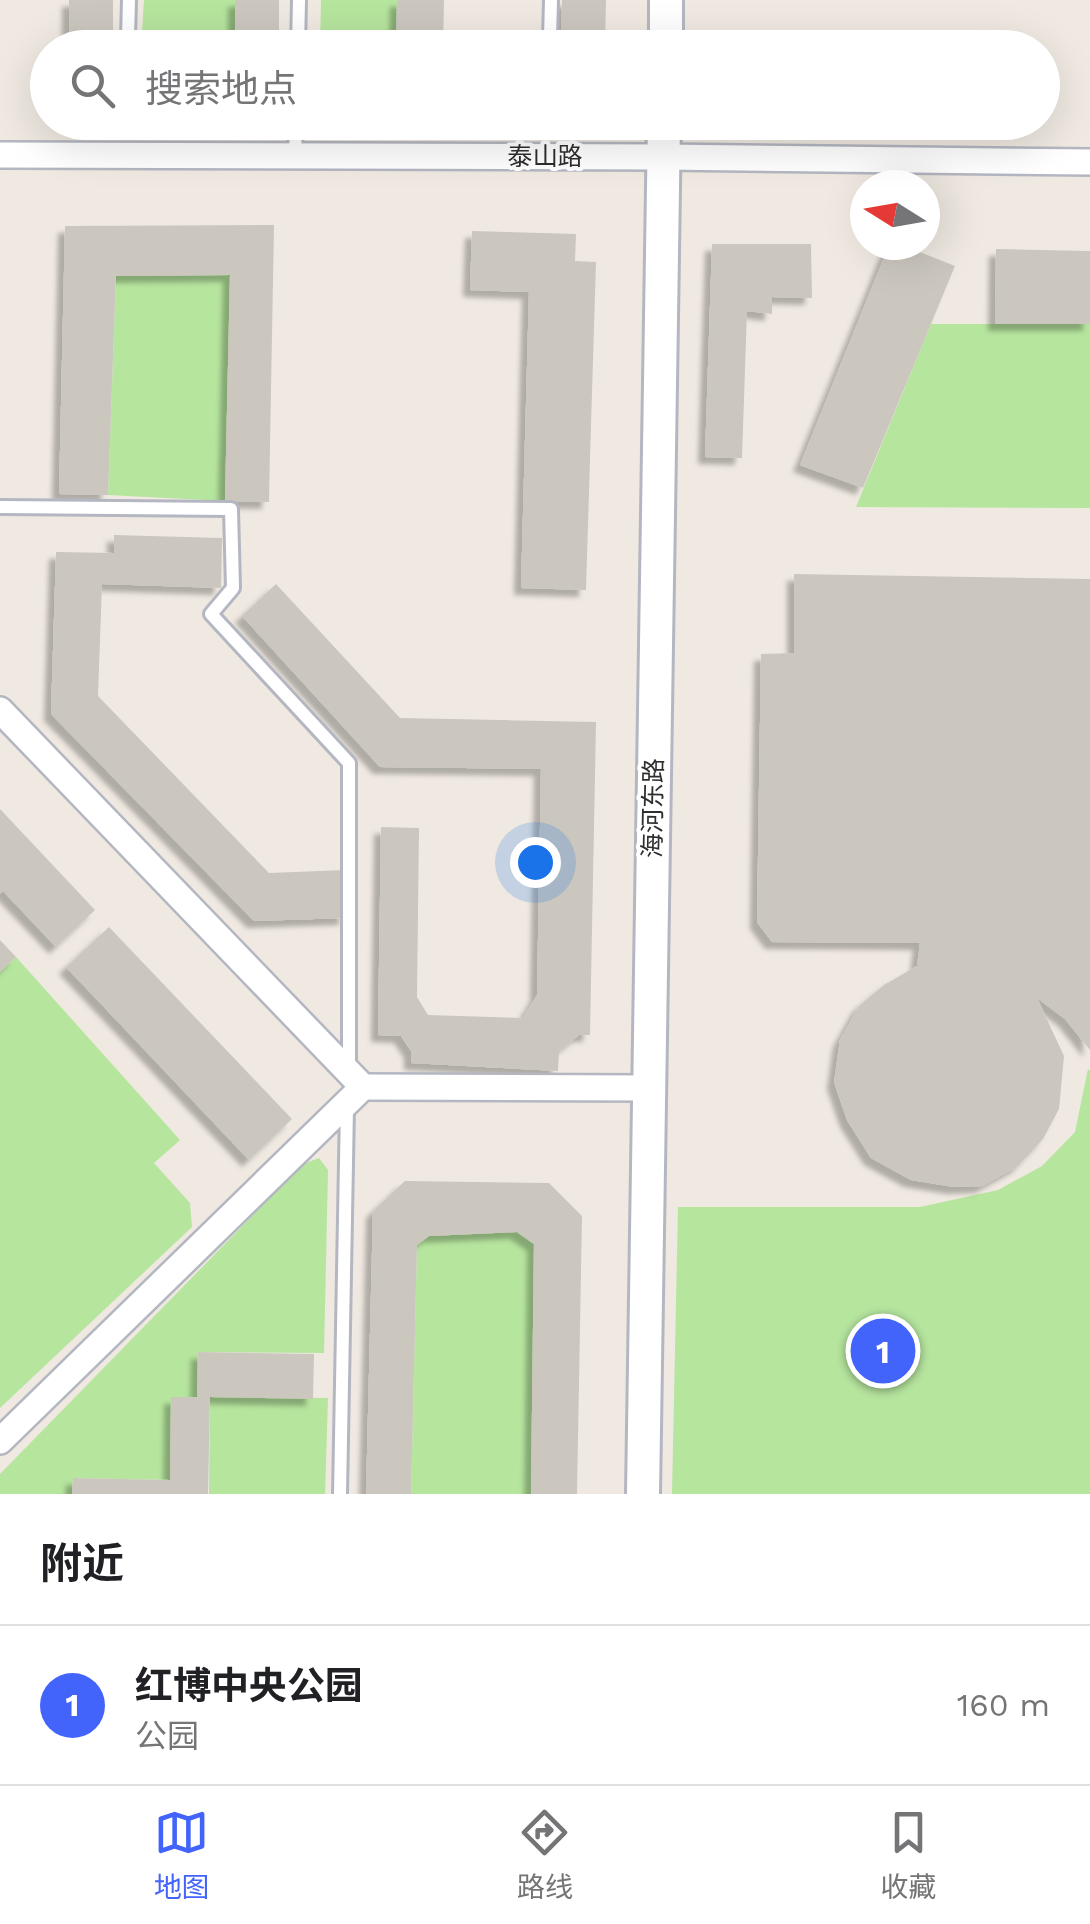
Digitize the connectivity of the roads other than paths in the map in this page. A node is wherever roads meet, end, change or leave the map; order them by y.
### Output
1 (129, 0) edge
2 (299, 0) edge
3 (551, 0) edge
4 (666, 0) edge
5 (128, 30) edge
6 (298, 30) edge
7 (550, 30) edge
8 (666, 30) edge
9 (295, 140) edge
10 (664, 140) edge
11 (0, 155) edge
12 (295, 156) junction
13 (664, 157) junction
14 (1090, 162) edge
15 (0, 508) edge
16 (0, 710) edge
17 (353, 1087) junction
18 (649, 1088) junction
19 (0, 1440) edge
20 (340, 1494) edge
21 (642, 1494) edge

1 - 5 lane
2 - 6 lane
3 - 7 lane
4 - 8 street
9 - 12 lane
10 - 13 street, 海河东路
11 - 12 street, 泰山路
12 - 13 street, 泰山路
13 - 14 street, 泰山路
13 - 18 street, 海河东路
15 - 17 lane
16 - 17 street
17 - 18 street
17 - 19 street
17 - 20 lane
18 - 21 street, 海河东路

